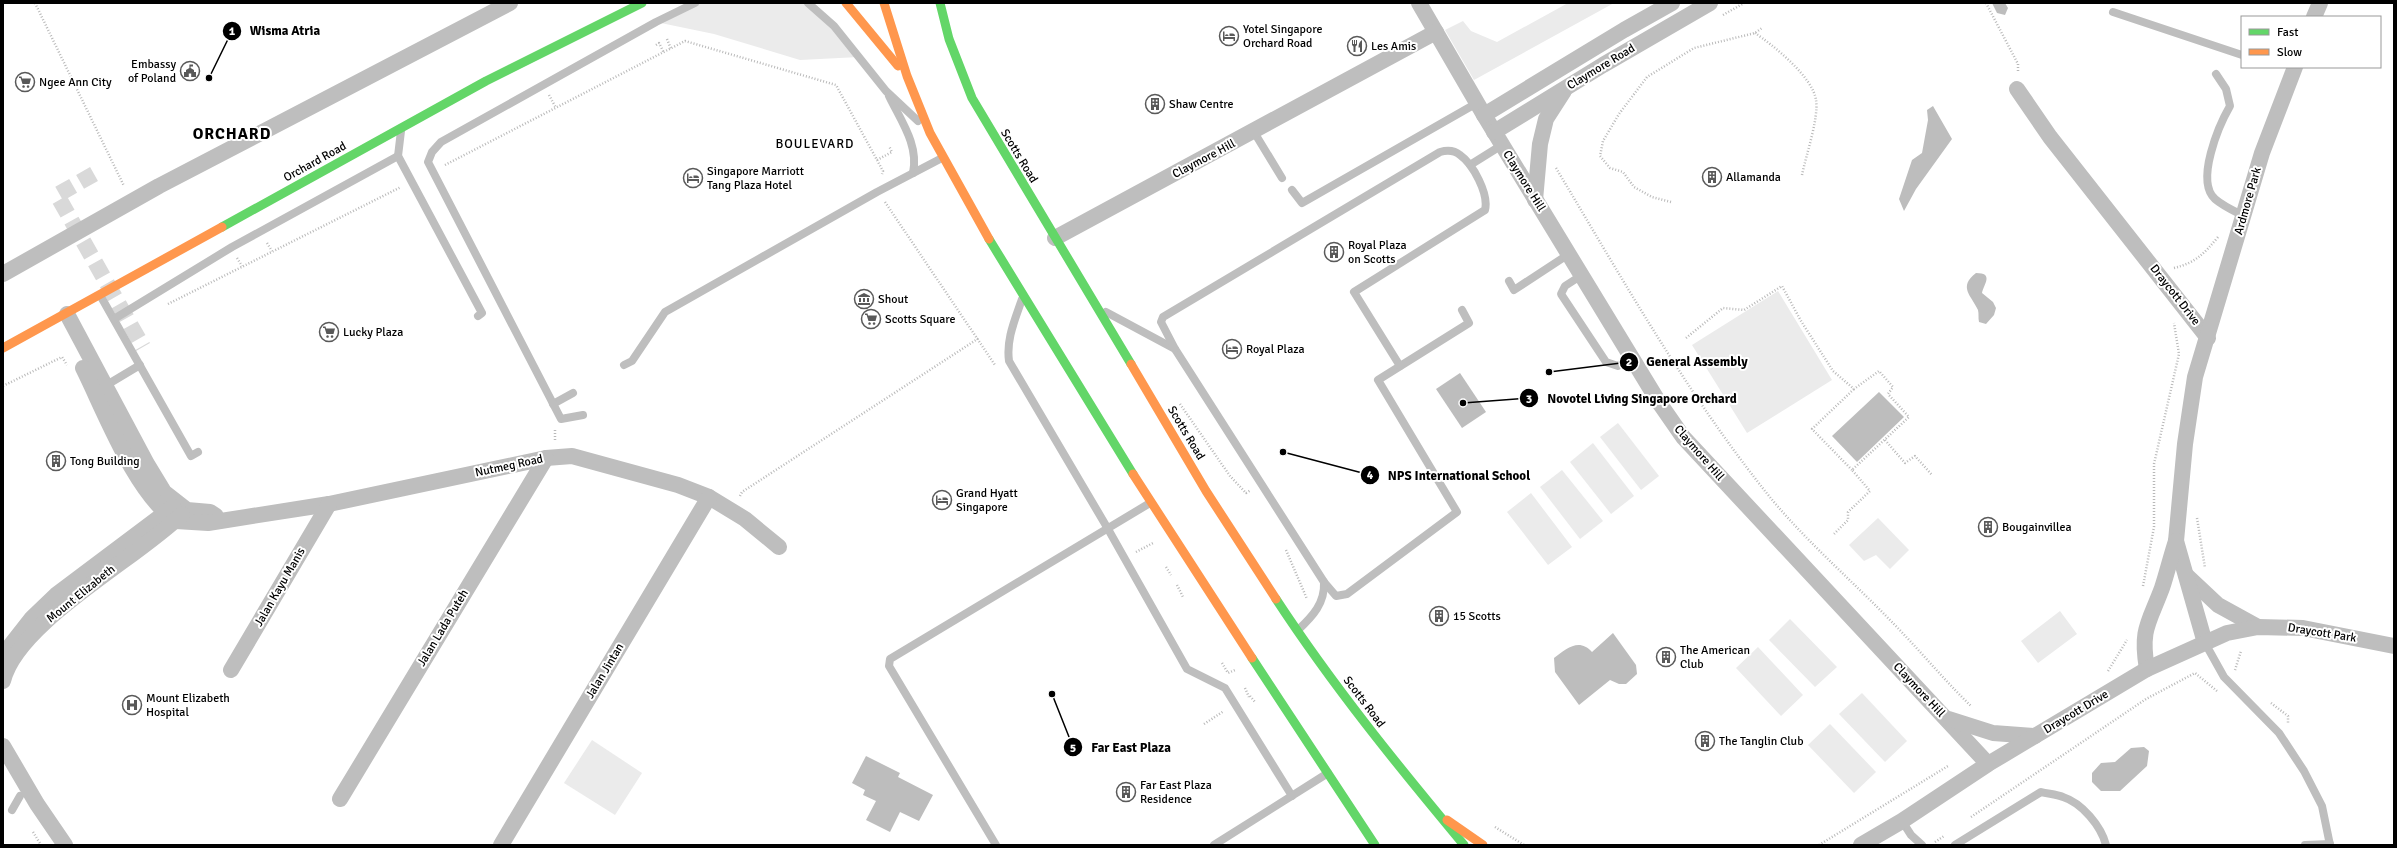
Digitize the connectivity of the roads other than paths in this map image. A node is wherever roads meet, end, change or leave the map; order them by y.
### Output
1 (510, 3) edge
2 (642, 3) edge
3 (694, 3) edge
4 (808, 3) edge
5 (846, 3) edge
6 (884, 3) edge
7 (940, 3) edge
8 (1420, 3) edge
9 (1672, 3) edge
10 (1710, 3) edge
11 (2320, 3) edge
12 (2113, 12) dead end
13 (2314, 16) edge
14 (1436, 32) junction
15 (2241, 55) edge
16 (2291, 68) edge
17 (2216, 74) dead end
18 (907, 76) junction
19 (1566, 88) junction
20 (2017, 89) road end
21 (886, 91) junction
22 (1481, 109) junction
23 (402, 128) junction
24 (1254, 132) junction
25 (930, 133) junction
26 (1498, 138) junction
27 (398, 156) junction
28 (942, 158) junction
29 (1470, 165) junction
30 (913, 173) junction
31 (1282, 178) dead end
32 (1292, 190) dead end
33 (1535, 200) junction
34 (2244, 216) junction
35 (1054, 238) junction
36 (1569, 254) junction
37 (3, 274) edge
38 (1582, 276) junction
39 (1509, 281) dead end
40 (100, 295) junction
41 (1022, 297) junction
42 (1097, 307) junction
43 (1462, 310) dead end
44 (63, 316) junction
45 (478, 316) dead end
46 (114, 318) junction
47 (2208, 338) junction
48 (3, 348) edge
49 (1176, 349) junction
50 (1631, 357) junction
51 (140, 365) junction
52 (624, 365) dead end
53 (1400, 366) junction
54 (105, 386) junction
55 (573, 393) dead end
56 (553, 404) junction
57 (583, 415) dead end
58 (198, 452) dead end
59 (546, 458) junction
60 (709, 497) junction
61 (1151, 503) junction
62 (329, 504) junction
63 (176, 512) junction
64 (1108, 529) junction
65 (2176, 541) junction
66 (779, 547) dead end
67 (122, 553) junction
68 (2186, 575) junction
69 (1324, 582) junction
70 (2258, 627) junction
71 (1298, 630) junction
72 (2205, 643) junction
73 (2394, 646) edge
74 (3, 655) edge
75 (2148, 669) junction
76 (231, 670) dead end
77 (3, 681) edge
78 (1945, 718) junction
79 (2035, 736) junction
80 (3, 746) edge
81 (1988, 764) junction
82 (3, 767) edge
83 (1328, 774) junction
84 (20, 796) junction
85 (1292, 796) junction
86 (340, 799) dead end
87 (12, 810) dead end
88 (1443, 818) junction
89 (1902, 821) junction
90 (52, 845) edge
91 (65, 845) edge
92 (500, 845) edge
93 (996, 845) edge
94 (1214, 845) edge
95 (1375, 845) edge
96 (1464, 845) edge
97 (1483, 845) edge
98 (1861, 845) edge
99 (1922, 845) edge
100 (1954, 845) edge
101 (2106, 845) edge
102 (2305, 845) edge
103 (2330, 845) edge

1 - 37 street
2 - 23 main road, Orchard Road
3 - 56 lane
4 - 21 lane
5 - 18 main road
6 - 18 main road
7 - 35 main road, Scotts Road
8 - 14 street, Claymore Hill
9 - 22 street, Claymore Road
10 - 19 street, Claymore Road
11 - 13 street
12 - 15 lane
14 - 22 street, Claymore Hill
14 - 24 street, Claymore Hill
16 - 34 street, Ardmore Park
17 - 34 lane
18 - 25 main road
19 - 26 street, Claymore Road
19 - 33 street
20 - 47 street, Draycott Drive
21 - 25 lane
21 - 30 lane
22 - 26 street, Claymore Hill
22 - 32 lane
23 - 27 lane
23 - 40 main road, Orchard Road
24 - 31 lane
24 - 35 street, Claymore Hill
25 - 28 main road
26 - 29 lane
26 - 33 street, Claymore Hill
27 - 45 lane
27 - 46 lane
28 - 30 lane
28 - 41 main road
29 - 49 lane
29 - 53 lane
30 - 52 lane
33 - 36 street, Claymore Hill
34 - 47 street, Ardmore Park
35 - 42 main road, Scotts Road
36 - 38 street, Claymore Hill
36 - 39 lane
38 - 50 street, Claymore Hill
38 - 50 lane
40 - 44 main road, Orchard Road
40 - 46 lane
41 - 61 main road
41 - 64 lane
42 - 49 lane
42 - 71 main road, Scotts Road
43 - 53 lane
44 - 48 main road, Orchard Road
44 - 54 street
44 - 63 street
46 - 51 lane
47 - 65 street, Draycott Drive
49 - 69 lane
50 - 78 street, Claymore Hill
51 - 54 lane
51 - 58 lane
53 - 69 lane
54 - 63 street
55 - 56 lane
56 - 57 lane
59 - 60 street, Nutmeg Road
59 - 62 street, Nutmeg Road
59 - 86 street, Jalan Lada Puteh
60 - 66 street, Nutmeg Road
60 - 92 street, Jalan Jintan
61 - 64 lane
61 - 83 main road
62 - 63 street, Nutmeg Road
62 - 76 street, Jalan Kayu Manis
63 - 67 street, Mount Elizabeth
64 - 85 lane
64 - 93 lane
65 - 68 street, Draycott Drive
65 - 75 street, Draycott Drive
67 - 74 street, Mount Elizabeth
67 - 77 street, Mount Elizabeth
68 - 70 street
68 - 72 street, Draycott Drive
69 - 71 lane
70 - 72 street, Draycott Park
70 - 73 street, Draycott Park
71 - 88 main road, Scotts Road
72 - 75 street, Draycott Drive
72 - 103 lane
75 - 79 street, Draycott Drive
78 - 79 street
78 - 81 street, Claymore Hill
79 - 81 street, Draycott Drive
80 - 91 street
81 - 89 street, Draycott Drive
82 - 84 street
83 - 85 lane
83 - 95 main road
84 - 87 lane
84 - 90 street
85 - 94 lane
88 - 96 main road, Scotts Road
88 - 97 main road
89 - 98 street, Draycott Drive
89 - 99 lane
100 - 101 lane
102 - 103 lane

